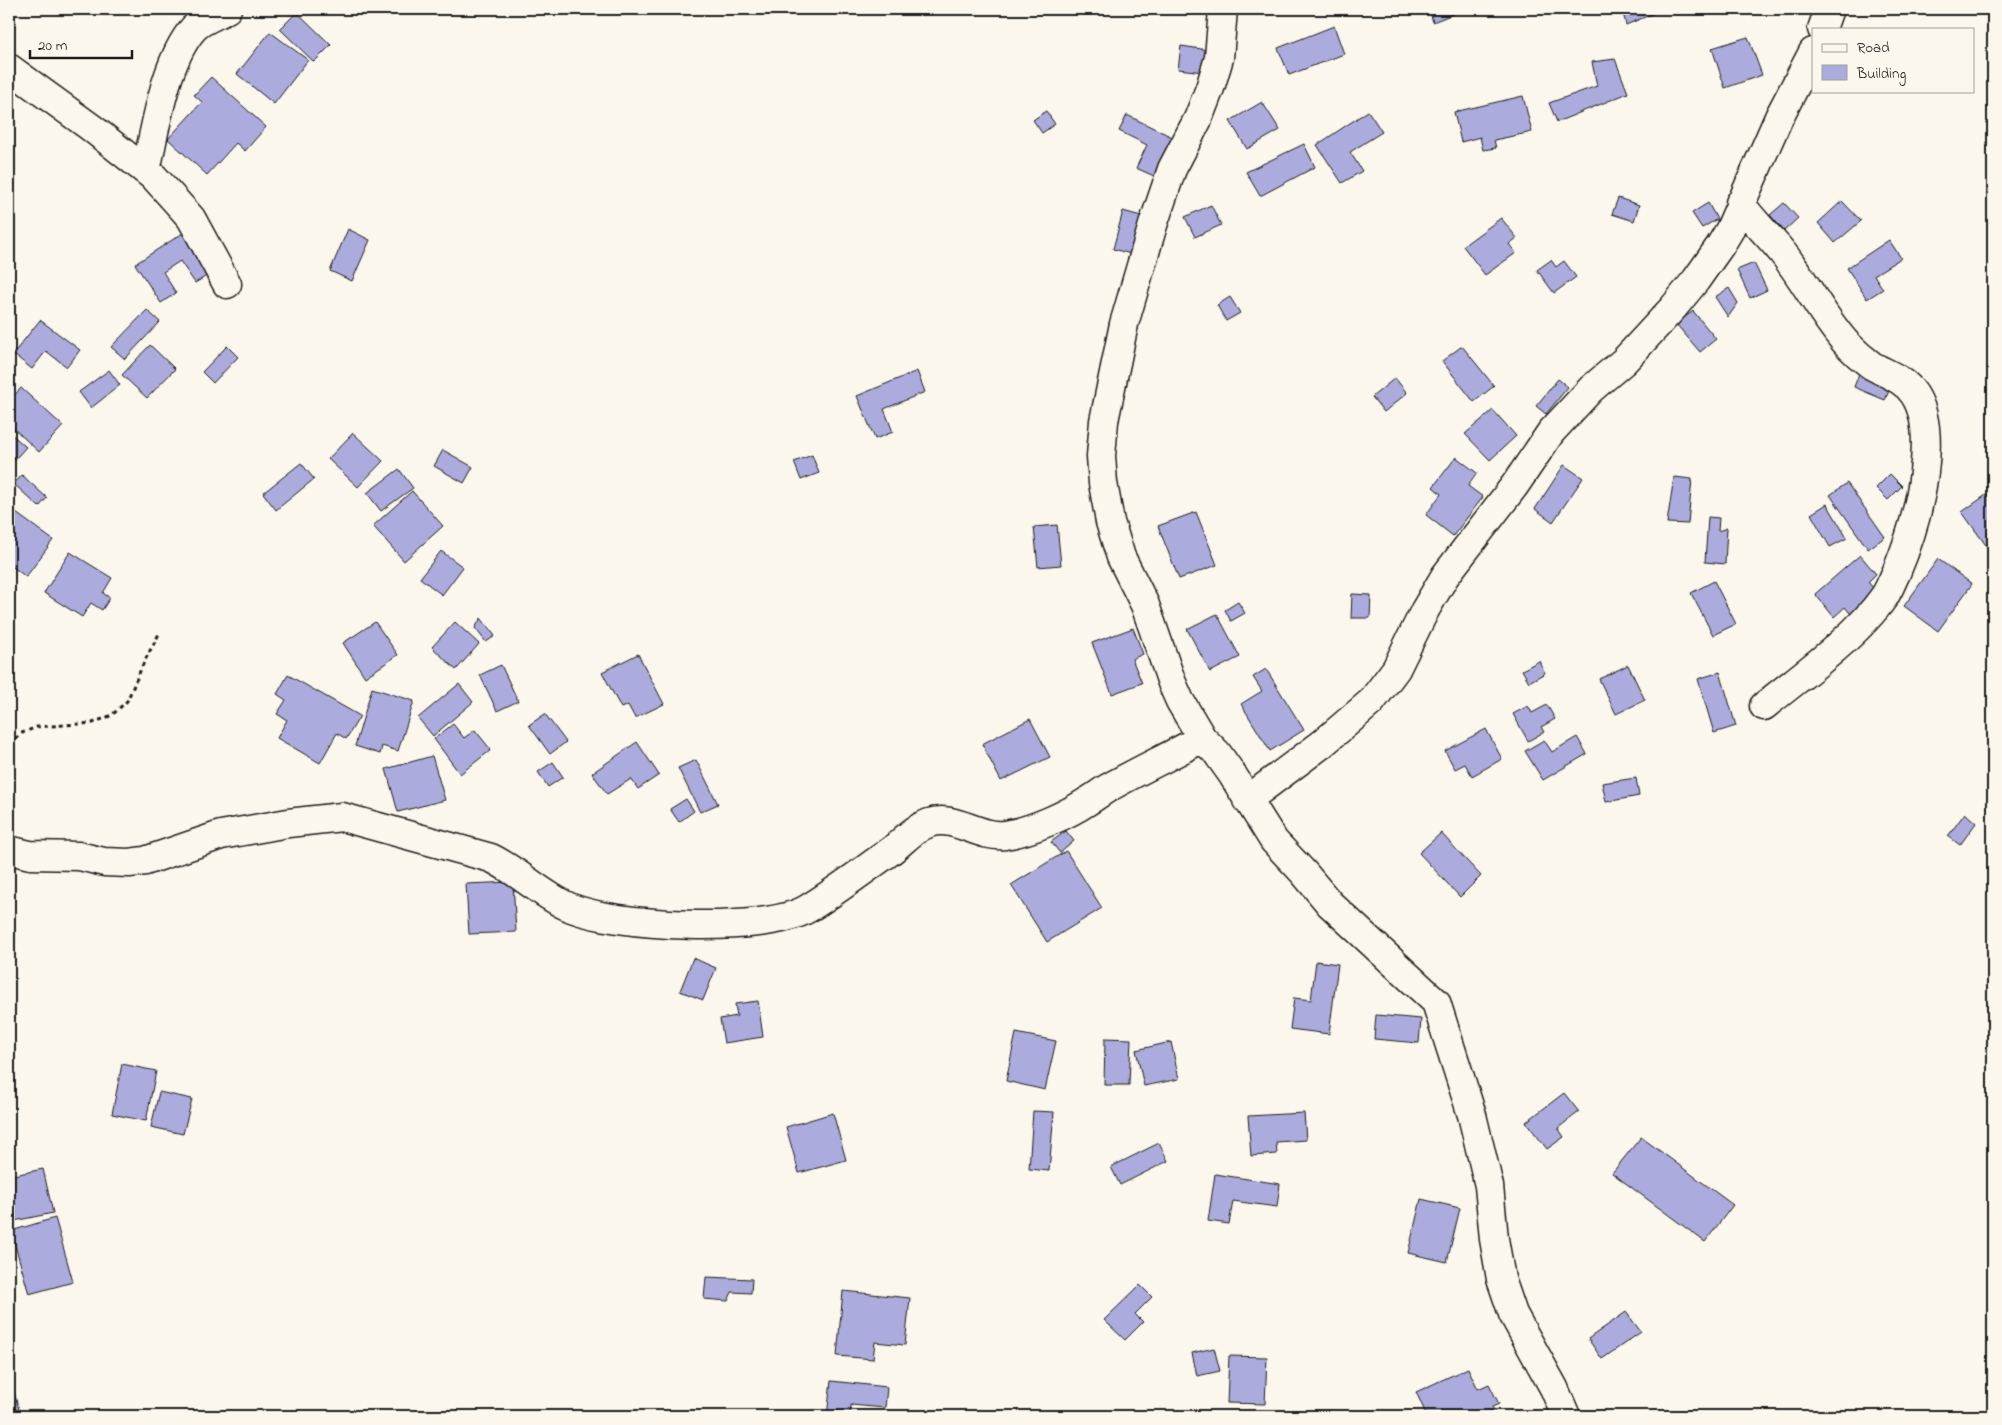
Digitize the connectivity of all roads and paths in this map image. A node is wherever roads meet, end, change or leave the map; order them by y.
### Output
1 (227, 9) edge
2 (1223, 9) edge
3 (1830, 9) edge
4 (1822, 28) edge
5 (1812, 54) edge
6 (9, 68) edge
7 (146, 171) junction
8 (1740, 203) junction
9 (227, 284) dead end
10 (160, 632) dead end
11 (1764, 706) dead end
12 (1202, 738) junction
13 (9, 744) edge
14 (1247, 800) junction
15 (9, 850) edge
16 (1566, 1416) edge

1 - 7 street
2 - 12 street
3 - 4 street
5 - 8 street
6 - 7 street
7 - 9 street
8 - 11 street
8 - 14 street
10 - 13 path
12 - 14 street
12 - 15 street
14 - 16 street

